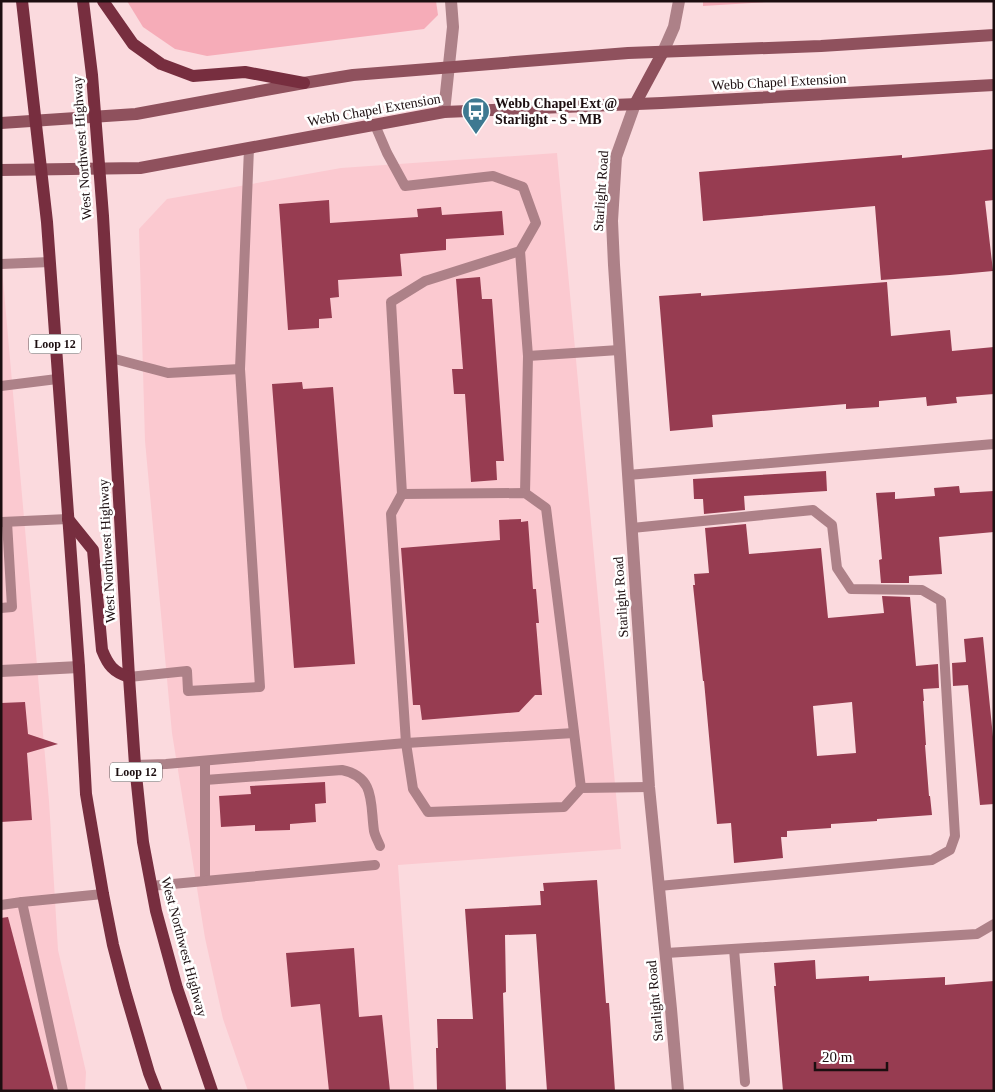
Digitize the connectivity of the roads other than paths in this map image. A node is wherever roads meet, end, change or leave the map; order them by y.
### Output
1 (22, 1) edge
2 (83, 1) edge
3 (103, 1) edge
4 (451, 1) edge
5 (679, 1) edge
6 (994, 35) edge
7 (663, 52) junction
8 (448, 68) junction
9 (304, 83) junction
10 (994, 85) edge
11 (635, 104) junction
12 (444, 112) junction
13 (95, 117) junction
14 (36, 120) junction
15 (1, 123) edge
16 (375, 125) junction
17 (249, 148) junction
18 (99, 168) junction
19 (41, 169) junction
20 (1, 170) edge
21 (520, 250) junction
22 (50, 262) junction
23 (1, 264) edge
24 (619, 350) junction
25 (528, 356) junction
26 (111, 358) junction
27 (240, 369) junction
28 (58, 379) junction
29 (1, 386) edge
30 (994, 444) edge
31 (628, 475) junction
32 (525, 493) junction
33 (402, 494) junction
34 (68, 519) junction
35 (4, 522) edge
36 (632, 528) junction
37 (1, 608) edge
38 (79, 667) junction
39 (1, 671) edge
40 (129, 677) junction
41 (574, 733) junction
42 (406, 743) junction
43 (205, 761) junction
44 (135, 765) junction
45 (205, 780) junction
46 (649, 787) junction
47 (581, 788) junction
48 (380, 846) dead end
49 (375, 865) dead end
50 (205, 882) junction
51 (151, 886) junction
52 (659, 886) junction
53 (103, 894) junction
54 (22, 902) junction
55 (1, 905) edge
56 (994, 924) edge
57 (734, 949) junction
58 (666, 953) junction
59 (745, 1082) dead end
60 (63, 1091) edge
61 (156, 1091) edge
62 (212, 1091) edge
63 (678, 1091) edge

1 - 14 main road, Loop 12
2 - 13 main road, West Northwest Highway / Loop 12
3 - 9 main road
4 - 8 street
5 - 7 street
6 - 7 main road
7 - 8 main road
7 - 11 main road
8 - 9 main road
8 - 12 street
9 - 13 main road
10 - 11 main road, Webb Chapel Extension
11 - 12 main road, Webb Chapel Extension
11 - 24 street, Starlight Road
12 - 16 main road, Webb Chapel Extension
13 - 14 main road
13 - 18 main road, West Northwest Highway / Loop 12
14 - 15 main road
14 - 19 main road, Loop 12
16 - 17 main road, Webb Chapel Extension
16 - 21 lane
17 - 18 main road, Webb Chapel Extension
17 - 27 lane
18 - 19 main road, Webb Chapel Extension
18 - 26 main road, West Northwest Highway / Loop 12
19 - 20 main road, Webb Chapel Extension
19 - 22 main road, Loop 12
21 - 25 lane
21 - 33 lane
22 - 23 lane
22 - 28 main road, Loop 12
24 - 25 lane
24 - 31 street, Starlight Road
25 - 32 lane
26 - 27 lane
26 - 40 main road, West Northwest Highway / Loop 12
27 - 40 lane
28 - 29 lane
28 - 34 main road, Loop 12
30 - 31 lane
31 - 36 street, Starlight Road
32 - 33 lane
32 - 41 lane
33 - 42 lane
34 - 35 lane
34 - 38 main road, Loop 12
34 - 40 main road
35 - 37 lane
36 - 46 street, Starlight Road
36 - 52 lane
38 - 39 street
38 - 53 main road, Loop 12
40 - 44 main road, West Northwest Highway / Loop 12
41 - 42 lane
41 - 47 lane
42 - 43 lane
42 - 47 lane
43 - 44 lane
43 - 45 lane
44 - 51 main road, West Northwest Highway / Loop 12
45 - 48 lane
45 - 50 lane
46 - 47 lane
46 - 52 street, Starlight Road
49 - 50 lane
50 - 51 lane
51 - 62 main road, West Northwest Highway / Loop 12
52 - 58 street, Starlight Road
53 - 54 lane
53 - 61 main road, Loop 12
54 - 55 lane
54 - 60 lane
56 - 57 lane
57 - 58 lane
57 - 59 lane
58 - 63 street, Starlight Road

